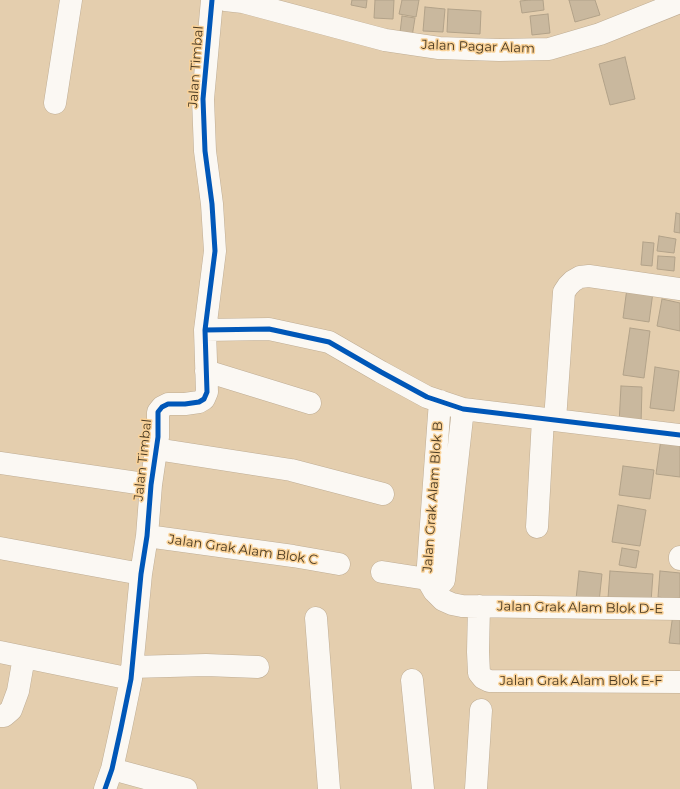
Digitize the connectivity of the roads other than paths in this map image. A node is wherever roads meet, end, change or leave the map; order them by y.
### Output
1 (71, 0) edge
2 (212, 0) edge
3 (237, 1) edge
4 (680, 2) edge
5 (55, 103) dead end
6 (680, 289) edge
7 (205, 330) junction
8 (206, 371) junction
9 (440, 401) junction
10 (310, 403) dead end
11 (463, 409) junction
12 (549, 420) junction
13 (680, 435) edge
14 (156, 449) junction
15 (0, 463) edge
16 (150, 485) junction
17 (383, 494) dead end
18 (538, 527) dead end
19 (147, 536) junction
20 (0, 548) edge
21 (339, 564) dead end
22 (382, 572) dead end
23 (142, 574) junction
24 (435, 583) junction
25 (479, 606) junction
26 (680, 609) edge
27 (316, 618) dead end
28 (0, 652) edge
29 (24, 656) junction
30 (258, 667) dead end
31 (131, 673) junction
32 (412, 680) dead end
33 (680, 682) edge
34 (481, 710) dead end
35 (0, 716) edge
36 (109, 779) edge
37 (186, 789) edge
38 (330, 789) edge
39 (423, 789) edge
40 (476, 789) edge

1 - 5 street
2 - 7 street, Jalan Timbal
3 - 4 street, Jalan Pagar Alam
6 - 12 street
7 - 8 street, Jalan Timbal
7 - 9 street
8 - 10 street
8 - 14 street, Jalan Timbal
9 - 11 street
9 - 24 street, Jalan Grak Alam Blok B
11 - 12 street
11 - 24 street
12 - 13 street
12 - 18 street
14 - 16 street, Jalan Timbal
14 - 17 street
15 - 16 street
16 - 19 street, Jalan Timbal
19 - 21 street, Jalan Grak Alam Blok C
19 - 23 street, Jalan Timbal
20 - 23 street
22 - 24 street
23 - 31 street, Jalan Timbal
24 - 25 street
25 - 26 street, Jalan Grak Alam Blok D-E
25 - 33 street, Jalan Grak Alam Blok E-F
27 - 38 street
28 - 29 street
29 - 31 street
29 - 35 street
30 - 31 street
31 - 36 street, Jalan Timbal
32 - 39 street
34 - 40 street
36 - 37 street

